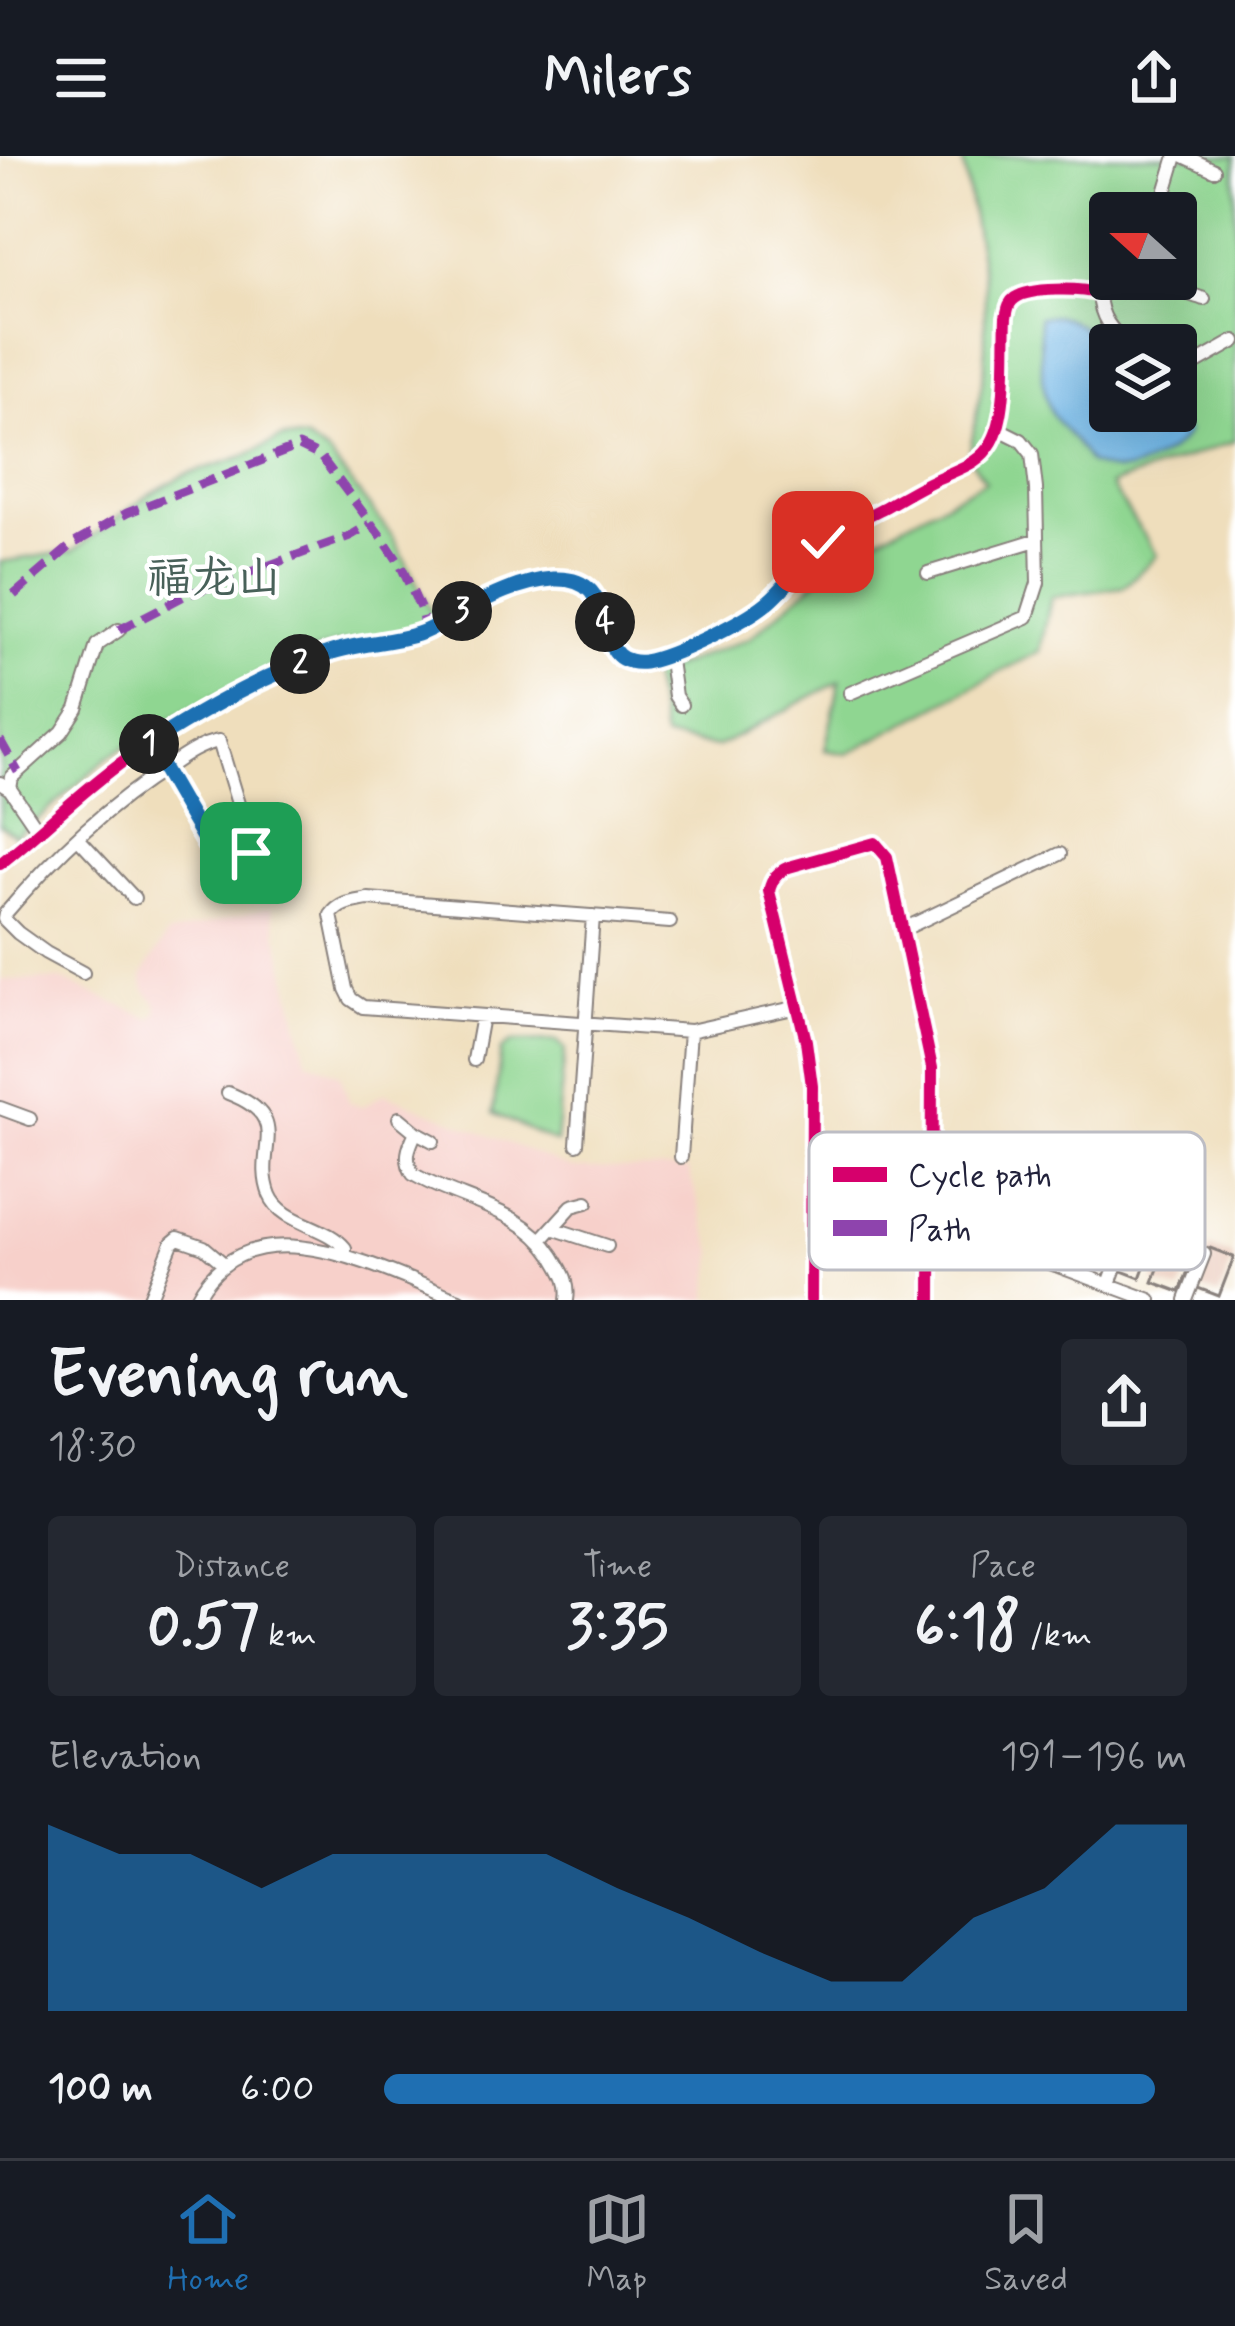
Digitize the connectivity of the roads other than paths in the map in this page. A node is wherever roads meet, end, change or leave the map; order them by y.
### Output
1 (1180, 156) edge
2 (1214, 170) dead end
3 (1167, 192) edge
4 (1089, 291) edge
5 (1197, 296) edge
6 (1204, 298) dead end
7 (1235, 341) edge
8 (1197, 362) edge
9 (997, 428) junction
10 (1036, 540) junction
11 (928, 573) dead end
12 (119, 630) dead end
13 (669, 653) junction
14 (850, 693) dead end
15 (681, 705) dead end
16 (149, 744) junction
17 (164, 769) junction
18 (5, 786) edge
19 (38, 830) junction
20 (78, 838) junction
21 (0, 844) edge
22 (23, 844) junction
23 (1060, 854) dead end
24 (5, 860) edge
25 (44, 868) junction
26 (134, 898) dead end
27 (593, 916) junction
28 (670, 922) dead end
29 (902, 929) junction
30 (83, 973) dead end
31 (798, 1007) junction
32 (482, 1016) junction
33 (587, 1024) junction
34 (690, 1031) junction
35 (474, 1060) dead end
36 (228, 1093) dead end
37 (0, 1108) edge
38 (399, 1118) dead end
39 (29, 1119) dead end
40 (416, 1132) junction
41 (812, 1132) edge
42 (932, 1132) edge
43 (433, 1141) dead end
44 (578, 1144) dead end
45 (681, 1157) dead end
46 (587, 1202) dead end
47 (552, 1228) junction
48 (542, 1239) junction
49 (607, 1246) dead end
50 (345, 1256) junction
51 (224, 1264) junction
52 (811, 1270) edge
53 (931, 1270) edge
54 (1071, 1270) edge
55 (1114, 1270) edge
56 (1198, 1270) edge
57 (1109, 1284) junction
58 (149, 1300) edge
59 (196, 1300) edge
60 (459, 1300) edge
61 (567, 1300) edge
62 (811, 1300) edge
63 (931, 1300) edge
64 (1150, 1300) edge
65 (1186, 1300) edge

1 - 2 street
1 - 3 street
4 - 9 street
5 - 6 street
7 - 8 street
9 - 10 street
9 - 13 street
10 - 11 street
10 - 14 street
12 - 18 street
13 - 15 street
13 - 16 street
16 - 17 street
16 - 19 street
17 - 17 street
17 - 20 street
18 - 19 street
19 - 22 street
20 - 25 street
20 - 26 street
21 - 24 street
22 - 24 street
22 - 25 street
23 - 29 street
25 - 30 street
27 - 28 street
27 - 32 street
27 - 33 street
29 - 31 street
29 - 42 street
31 - 34 street
31 - 41 street
32 - 33 street
32 - 35 street
33 - 34 street
33 - 44 street
34 - 45 street
36 - 50 street
37 - 39 street
38 - 40 street
40 - 43 street
40 - 48 street
46 - 47 street
47 - 48 street
47 - 49 street
48 - 61 street
50 - 51 street
50 - 60 street
51 - 58 street
51 - 59 street
52 - 62 street
53 - 63 street
54 - 57 street
55 - 57 street
56 - 65 street
57 - 64 street

